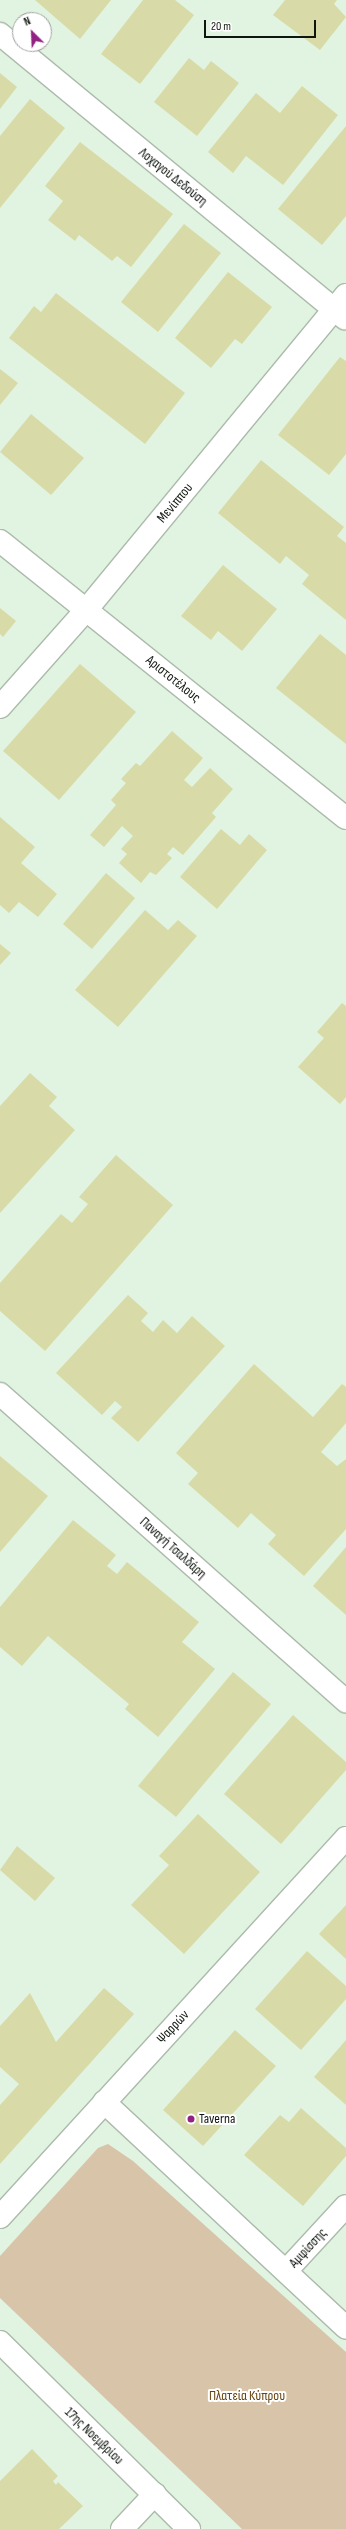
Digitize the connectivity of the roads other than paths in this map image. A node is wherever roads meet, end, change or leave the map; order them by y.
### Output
1 (0, 34) edge
2 (342, 308) edge
3 (0, 541) edge
4 (87, 609) junction
5 (0, 707) edge
6 (346, 818) edge
7 (0, 1394) edge
8 (346, 1701) edge
9 (346, 1838) edge
10 (104, 2102) junction
11 (346, 2206) edge
12 (0, 2217) edge
13 (286, 2271) junction
14 (346, 2328) edge
15 (0, 2342) edge
16 (155, 2494) junction
17 (122, 2529) edge
18 (189, 2529) edge

1 - 2 street, Λοχαγού Δεδούση
2 - 4 street, Μενίππου
3 - 4 street, Αριστοτέλους
4 - 5 street, Μενίππου
4 - 6 street, Αριστοτέλους
7 - 8 street, Παναγή Τσαλδάρη
9 - 10 street, Ψαρρών
10 - 12 street, Ψαρρών
10 - 13 street
11 - 13 street, Αμφίσσης
13 - 14 street
15 - 16 street, 17ης Νοεμβρίου
16 - 17 street
16 - 18 street, 17ης Νοεμβρίου

